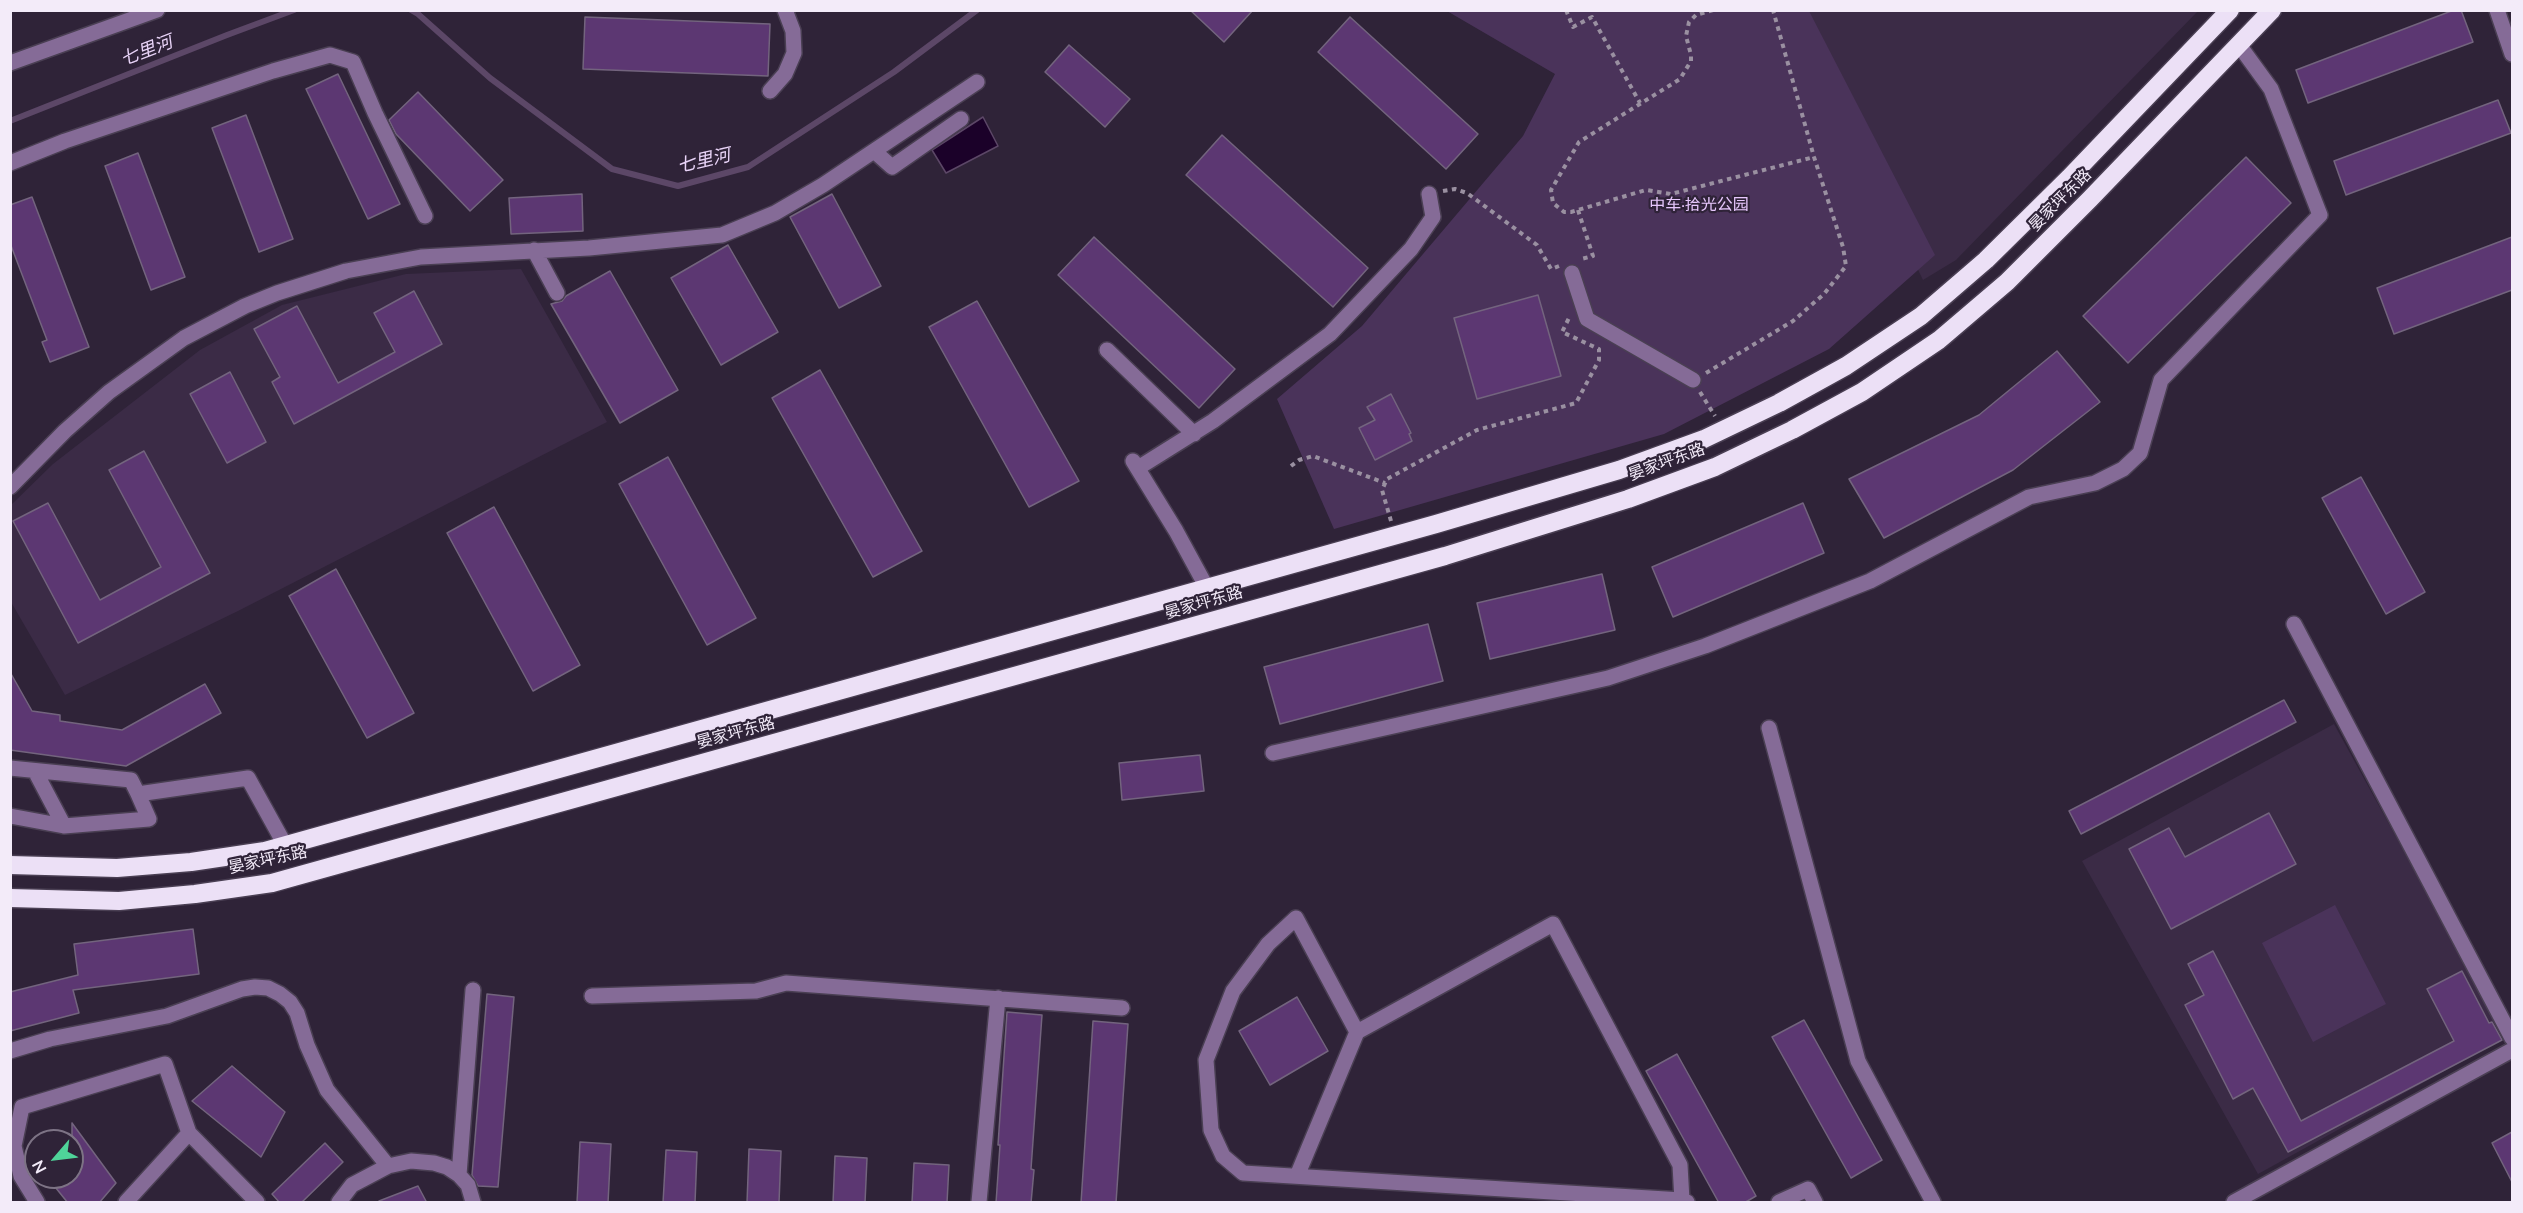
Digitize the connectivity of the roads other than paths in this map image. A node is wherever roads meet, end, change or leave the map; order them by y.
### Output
1 (157, 10) edge
2 (785, 10) edge
3 (2230, 10) edge
4 (2242, 10) edge
5 (2272, 10) edge
6 (2278, 10) edge
7 (2497, 10) edge
8 (2258, 25) junction
9 (2239, 45) junction
10 (2512, 54) edge
11 (10, 63) edge
12 (977, 82) dead end
13 (770, 91) dead end
14 (961, 119) dead end
15 (874, 151) junction
16 (10, 163) edge
17 (1429, 194) road end
18 (425, 216) dead end
19 (534, 250) junction
20 (1570, 268) road end
21 (557, 293) dead end
22 (1921, 316) junction
23 (1939, 340) junction
24 (1107, 350) dead end
25 (1693, 380) road end
26 (1194, 434) junction
27 (10, 487) edge
28 (1207, 588) junction
29 (2295, 624) dead end
30 (1769, 728) dead end
31 (1273, 753) dead end
32 (10, 768) edge
33 (35, 771) junction
34 (138, 794) junction
35 (10, 816) edge
36 (64, 826) junction
37 (285, 845) junction
38 (10, 865) edge
39 (10, 898) edge
40 (473, 990) dead end
41 (591, 996) dead end
42 (998, 998) junction
43 (1122, 1008) dead end
44 (1357, 1032) junction
45 (2512, 1038) edge
46 (2512, 1050) edge
47 (10, 1051) edge
48 (189, 1132) junction
49 (388, 1166) junction
50 (459, 1175) junction
51 (1298, 1176) junction
52 (1684, 1201) edge
53 (37, 1203) edge
54 (126, 1203) edge
55 (257, 1203) edge
56 (339, 1203) edge
57 (473, 1203) edge
58 (979, 1203) edge
59 (1779, 1203) edge
60 (1815, 1203) edge
61 (1934, 1203) edge
62 (2234, 1203) edge

1 - 11 street
2 - 13 street
3 - 22 highway, 晏家坪东路
4 - 8 highway
5 - 8 highway
6 - 8 highway
7 - 10 street
8 - 9 highway, 晏家坪东路
9 - 23 highway, 晏家坪东路
9 - 31 street
12 - 15 street
14 - 15 street
15 - 19 street
16 - 18 street
17 - 26 street
19 - 21 street
19 - 27 street
20 - 25 street
22 - 23 highway
22 - 28 highway, 晏家坪东路
23 - 39 highway, 晏家坪东路
24 - 26 street
26 - 28 street
28 - 37 highway, 晏家坪东路
29 - 45 street
30 - 61 street
32 - 33 street
33 - 34 street
33 - 36 street
34 - 36 street
34 - 37 street
35 - 36 street
37 - 38 highway, 晏家坪东路
40 - 50 street
41 - 42 street
42 - 43 street
42 - 58 street
44 - 51 street
44 - 51 street
44 - 52 street
46 - 62 street
47 - 49 street
48 - 53 street
48 - 54 street
48 - 55 street
49 - 50 street
49 - 56 street
50 - 57 street
51 - 52 street
59 - 60 street

